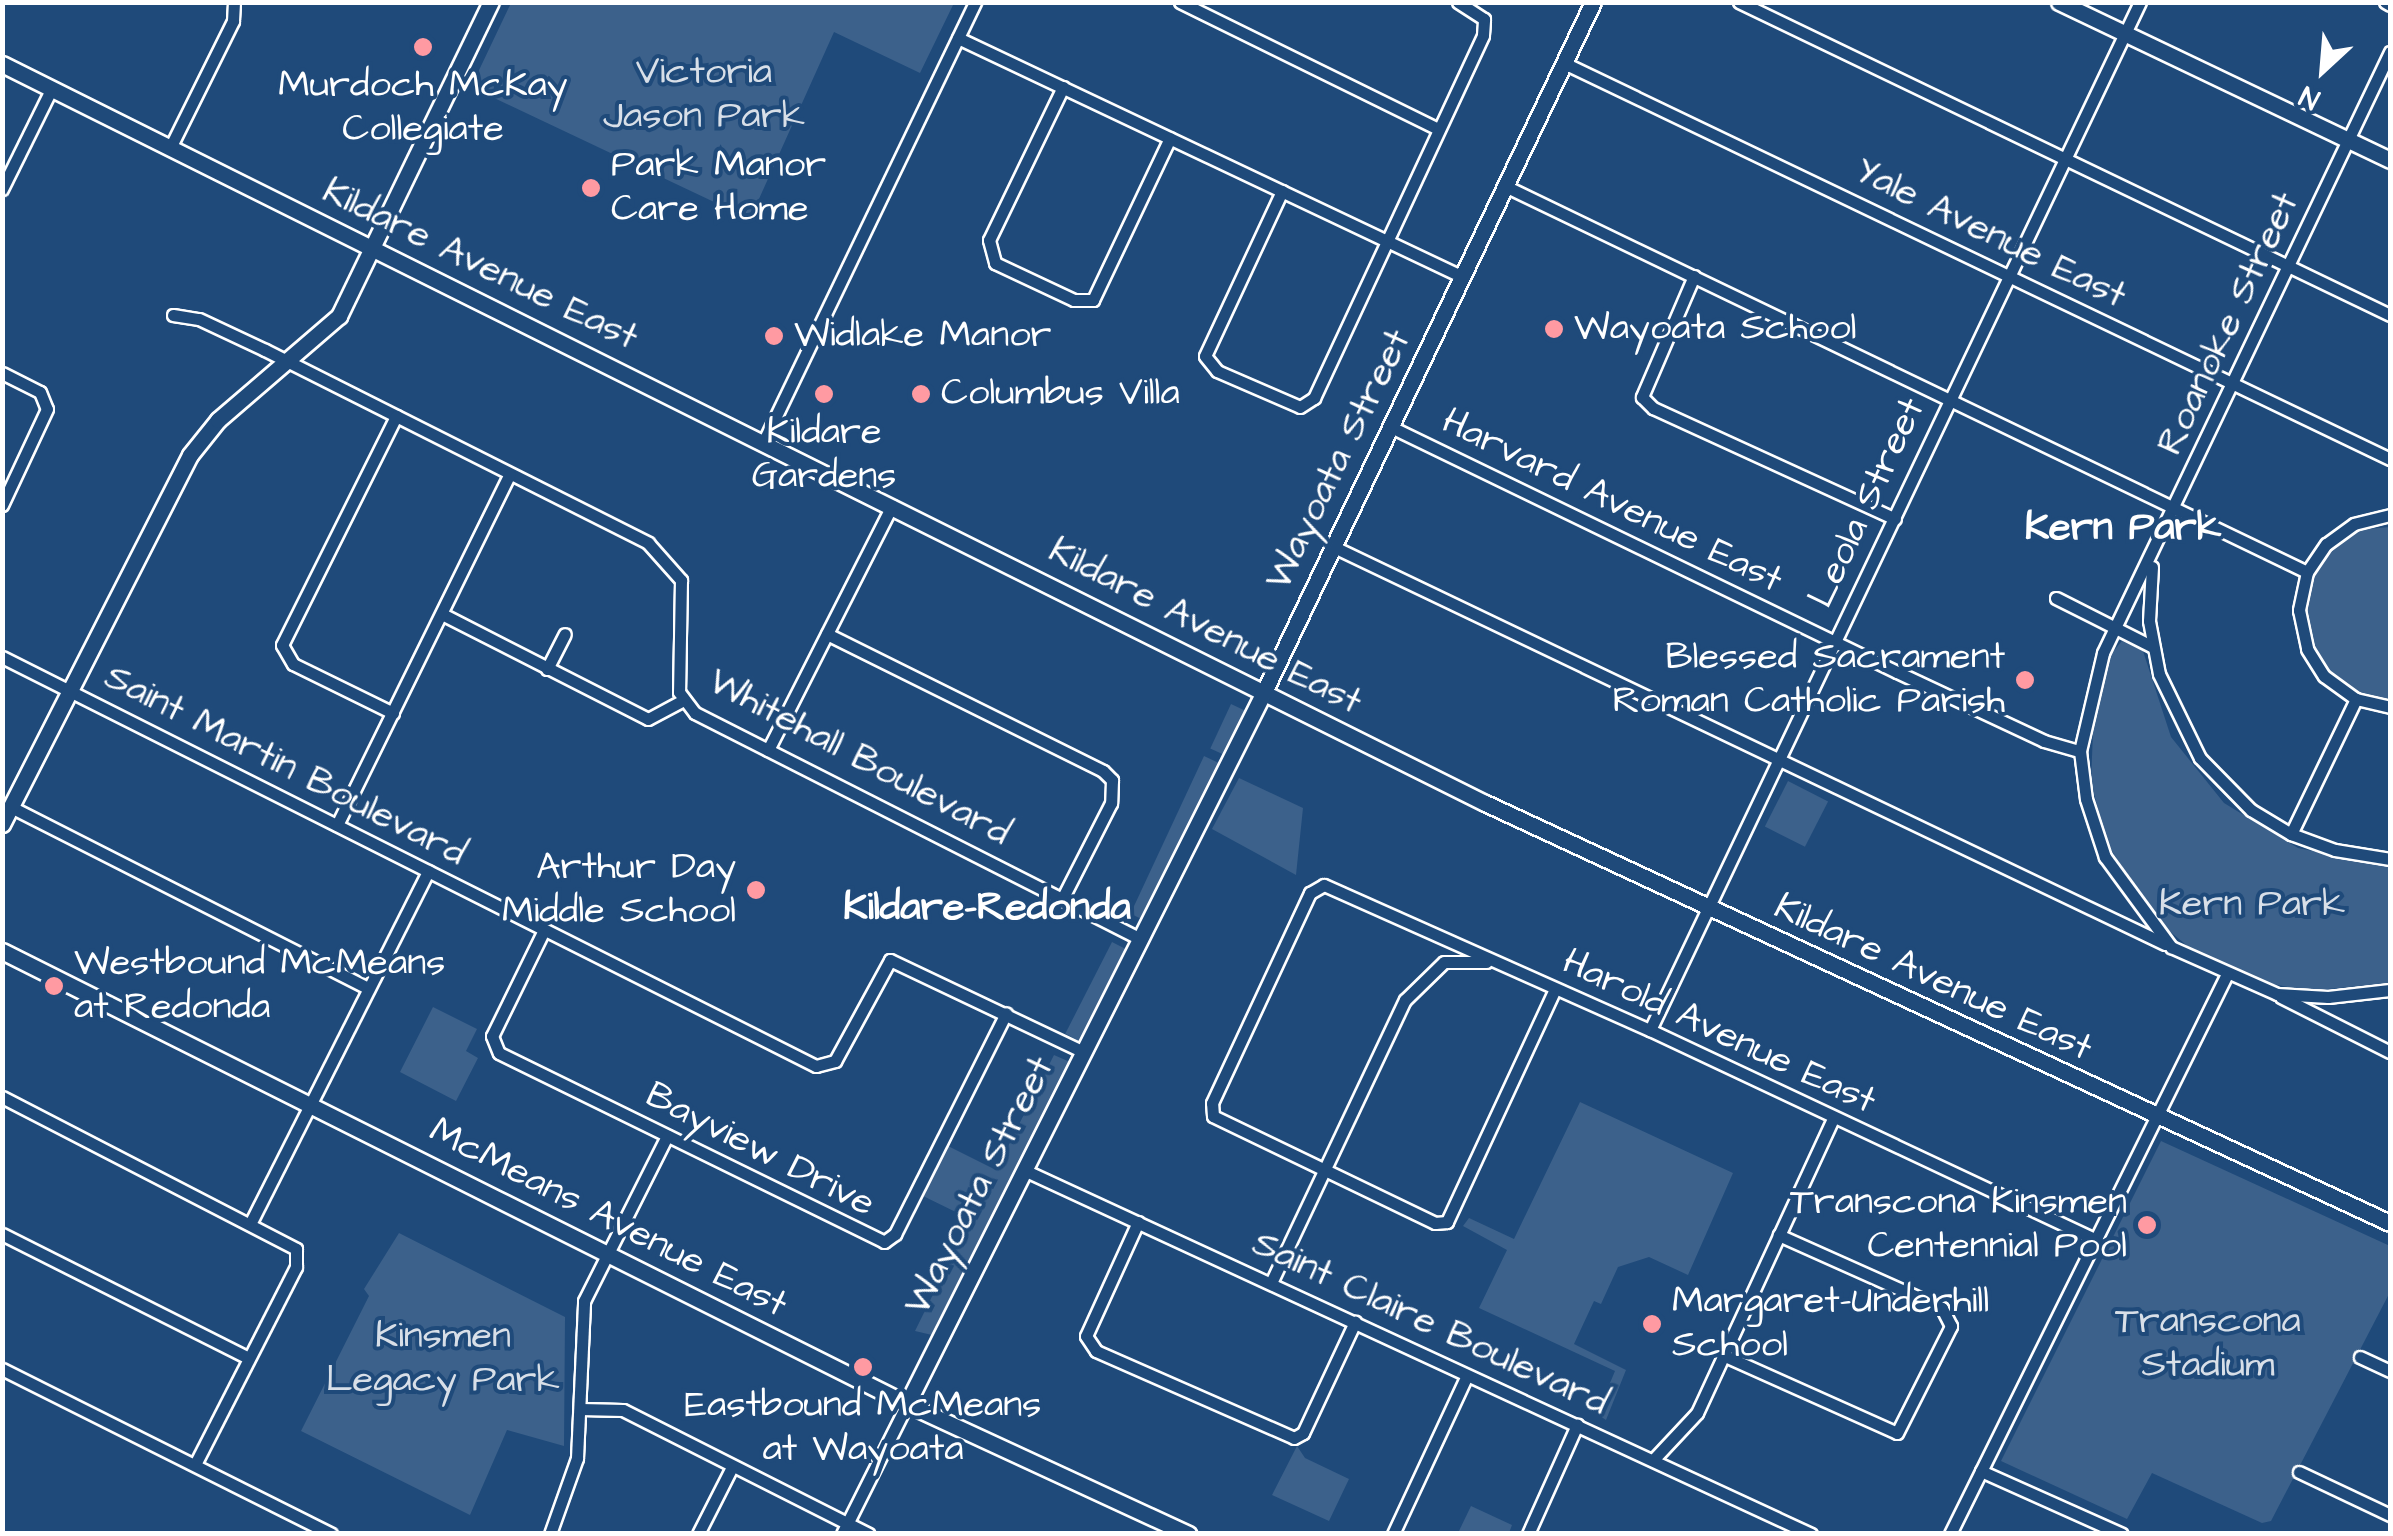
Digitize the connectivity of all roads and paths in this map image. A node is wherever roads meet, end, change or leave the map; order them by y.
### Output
1 (234, 2) edge
2 (491, 2) edge
3 (975, 2) edge
4 (1180, 2) edge
5 (1458, 2) edge
6 (1593, 2) edge
7 (1738, 2) edge
8 (2059, 2) edge
9 (2140, 2) edge
10 (2125, 34) junction
11 (958, 38) junction
12 (2390, 52) edge
13 (1564, 63) junction
14 (2, 64) edge
15 (1064, 87) junction
16 (52, 88) junction
17 (1438, 129) junction
18 (1170, 138) junction
19 (2349, 140) junction
20 (170, 148) junction
21 (2067, 158) junction
22 (2390, 160) edge
23 (1506, 186) junction
24 (2, 189) edge
25 (1282, 192) junction
26 (1386, 241) junction
27 (374, 248) junction
28 (2288, 265) junction
29 (1694, 276) junction
30 (2010, 276) junction
31 (1463, 277) junction
32 (2390, 315) edge
33 (173, 316) dead end
34 (291, 362) junction
35 (2, 373) edge
36 (2233, 383) junction
37 (1950, 400) junction
38 (396, 416) junction
39 (1391, 427) junction
40 (763, 442) junction
41 (2390, 460) edge
42 (510, 474) junction
43 (2, 505) edge
44 (892, 506) junction
45 (2175, 508) junction
46 (2390, 515) edge
47 (1895, 519) junction
48 (1334, 547) junction
49 (2152, 560) junction
50 (2308, 572) junction
51 (2056, 598) dead end
52 (442, 614) junction
53 (2115, 627) junction
54 (565, 634) dead end
55 (827, 634) junction
56 (1834, 642) junction
57 (2152, 647) junction
58 (2, 657) edge
59 (547, 669) junction
60 (70, 692) junction
61 (1263, 694) junction
62 (2356, 699) junction
63 (683, 700) junction
64 (2390, 707) edge
65 (393, 712) junction
66 (768, 750) junction
67 (2080, 750) junction
68 (1779, 762) junction
69 (11, 807) junction
70 (2, 824) edge
71 (337, 825) junction
72 (2291, 834) junction
73 (2390, 859) edge
74 (428, 871) junction
75 (1062, 898) junction
76 (1707, 909) junction
77 (544, 930) junction
78 (1140, 939) junction
79 (2171, 947) junction
80 (2, 951) edge
81 (1498, 964) junction
82 (2226, 974) junction
83 (368, 988) junction
84 (1555, 989) junction
85 (2390, 990) edge
86 (2277, 994) junction
87 (1006, 1013) junction
88 (1650, 1030) junction
89 (1084, 1052) junction
90 (2390, 1052) edge
91 (2, 1097) edge
92 (310, 1105) junction
93 (1834, 1117) junction
94 (2159, 1117) junction
95 (667, 1136) junction
96 (1024, 1170) junction
97 (1323, 1172) junction
98 (251, 1222) junction
99 (1138, 1222) junction
100 (2390, 1222) edge
101 (2, 1234) edge
102 (1779, 1235) junction
103 (2096, 1240) junction
104 (608, 1255) junction
105 (1271, 1282) junction
106 (1355, 1322) junction
107 (1725, 1356) junction
108 (2360, 1357) dead end
109 (249, 1358) junction
110 (2, 1369) edge
111 (2390, 1371) edge
112 (1467, 1374) junction
113 (907, 1404) junction
114 (580, 1409) junction
115 (1577, 1425) junction
116 (1652, 1460) junction
117 (195, 1464) junction
118 (732, 1467) junction
119 (1981, 1471) junction
120 (2299, 1472) dead end
121 (2390, 1515) edge
122 (845, 1528) edge
123 (331, 1534) edge
124 (550, 1534) edge
125 (698, 1534) edge
126 (869, 1534) edge
127 (1188, 1534) edge
128 (1393, 1534) edge
129 (1528, 1534) edge
130 (1810, 1534) edge
131 (1950, 1534) edge
132 (2122, 1534) edge

1 - 20 street
2 - 27 street
3 - 11 street
4 - 17 street
5 - 17 street
6 - 13 street, Wayoata Street
7 - 21 street
8 - 10 street
9 - 10 street, Leola Street
10 - 19 street
10 - 21 street, Leola Street
11 - 15 street
11 - 40 street
12 - 19 street, Roanoke Street
13 - 23 street, Wayoata Street
13 - 30 street, Yale Avenue East
14 - 16 street, Kildare Avenue East
15 - 18 street
15 - 18 street
16 - 20 street, Kildare Avenue East
16 - 24 street
17 - 26 street
18 - 25 street
19 - 22 street
19 - 28 street, Roanoke Street
20 - 27 street, Kildare Avenue East
21 - 28 street
21 - 30 street, Leola Street
23 - 29 street
23 - 31 street, Wayoata Street
25 - 26 street
25 - 26 street
26 - 31 street
27 - 34 street
27 - 40 street, Kildare Avenue East
28 - 32 street
28 - 36 street, Roanoke Street
29 - 37 street
29 - 47 street
30 - 36 street, Yale Avenue East
30 - 37 street, Leola Street
31 - 39 street, Wayoata Street
33 - 34 street, Whitehall Boulevard
34 - 38 street, Whitehall Boulevard
34 - 60 street
35 - 43 street
36 - 41 street, Yale Avenue East
36 - 45 street, Roanoke Street
37 - 45 street
37 - 47 street, Leola Street
38 - 42 street, Whitehall Boulevard
38 - 65 street
39 - 48 street, Wayoata Street
39 - 56 street, Harvard Avenue East
40 - 44 street, Kildare Avenue East
42 - 52 street
42 - 63 street, Whitehall Boulevard
44 - 55 street
44 - 61 street, Kildare Avenue East
45 - 49 street, Roanoke Street
45 - 50 street
46 - 50 street
47 - 56 street, Leola Street
48 - 61 street, Wayoata Street
48 - 68 street
49 - 53 street, Roanoke Street
49 - 57 street
50 - 62 street
51 - 53 street
52 - 59 street
52 - 65 street
53 - 57 street
53 - 67 street, Roanoke Street
54 - 59 street
55 - 66 street
55 - 75 street
56 - 67 street, Harvard Avenue East
56 - 68 street, Leola Street
57 - 72 street
58 - 60 street, Saint Martin Boulevard
59 - 63 street
60 - 69 street
60 - 71 street, Saint Martin Boulevard
61 - 76 street, Kildare Avenue East
61 - 78 street, Wayoata Street
62 - 64 street
62 - 72 street
63 - 66 street, Whitehall Boulevard
65 - 71 street
66 - 75 street, Whitehall Boulevard
67 - 79 street, Roanoke Street
68 - 76 street, Leola Street
68 - 79 street
69 - 70 street
69 - 83 street
71 - 74 street, Saint Martin Boulevard
72 - 73 street
74 - 77 street, Saint Martin Boulevard
74 - 83 street
75 - 78 street, Whitehall Boulevard
76 - 88 street, Leola Street
76 - 94 street, Kildare Avenue East
77 - 87 street, Saint Martin Boulevard
77 - 95 street, Bayview Drive
78 - 89 street, Wayoata Street
79 - 82 street, Roanoke Street
80 - 92 street, McMeans Avenue East
81 - 84 street, Harold Avenue East
81 - 97 street
81 - 97 street, Harold Avenue East
82 - 86 street, Roanoke Street
82 - 94 street
83 - 92 street
84 - 88 street, Harold Avenue East
84 - 97 street
85 - 86 street
86 - 90 street
87 - 89 street, Saint Martin Boulevard
87 - 95 street, Bayview Drive
88 - 93 street, Harold Avenue East
89 - 96 street, Wayoata Street
91 - 98 street
92 - 98 street
92 - 104 street, McMeans Avenue East
93 - 102 street
93 - 103 street, Harold Avenue East
94 - 100 street, Kildare Avenue East
94 - 103 street
95 - 104 street
96 - 99 street, Saint Claire Boulevard
96 - 113 street, Wayoata Street
97 - 105 street
98 - 109 street
99 - 105 street, Saint Claire Boulevard
99 - 106 street
101 - 109 street
102 - 107 street
102 - 107 street
103 - 119 street
104 - 113 street, McMeans Avenue East
104 - 114 street
105 - 106 street, Saint Claire Boulevard
106 - 112 street, Saint Claire Boulevard
107 - 116 street
108 - 111 street
109 - 117 street
110 - 117 street
112 - 115 street, Saint Claire Boulevard
112 - 128 street
113 - 122 street, Wayoata Street
113 - 127 street, McMeans Avenue East
114 - 118 street
114 - 124 street
115 - 116 street, Saint Claire Boulevard
115 - 129 street
116 - 130 street, Saint Claire Boulevard
117 - 123 street
118 - 122 street
118 - 125 street
119 - 131 street
119 - 132 street
120 - 121 street
122 - 126 street

